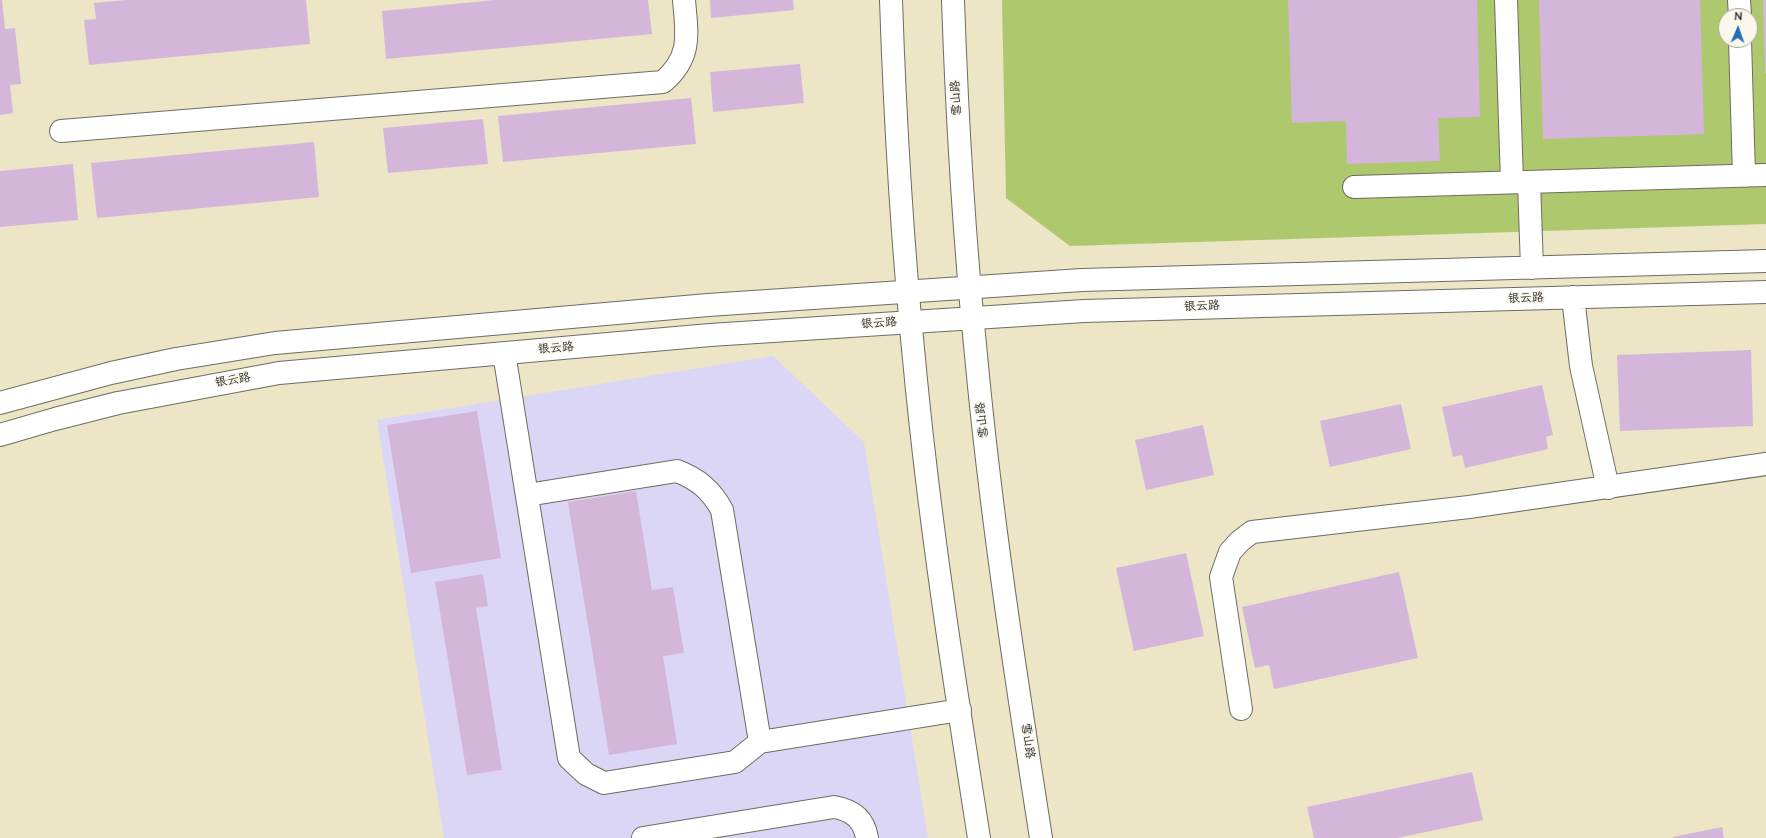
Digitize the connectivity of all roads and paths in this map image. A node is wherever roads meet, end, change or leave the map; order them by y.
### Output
1 (684, 0) edge
2 (891, 0) edge
3 (953, 0) edge
4 (1506, 0) edge
5 (1740, 48) edge
6 (61, 131) dead end
7 (1766, 175) edge
8 (1744, 176) junction
9 (1521, 182) junction
10 (1354, 187) dead end
11 (1766, 262) edge
12 (1532, 268) junction
13 (970, 287) junction
14 (908, 291) junction
15 (1766, 292) edge
16 (1574, 297) junction
17 (972, 318) junction
18 (911, 322) junction
19 (504, 353) junction
20 (0, 403) edge
21 (0, 435) edge
22 (1766, 464) edge
23 (1608, 488) junction
24 (527, 495) junction
25 (1241, 709) dead end
26 (960, 710) junction
27 (760, 742) junction
28 (643, 838) edge
29 (867, 838) edge
30 (979, 838) edge
31 (1041, 838) edge

1 - 6 street
2 - 14 street
3 - 13 street, 雪山路
4 - 9 street
5 - 8 street
7 - 8 street
8 - 9 street
9 - 10 street
9 - 12 street
11 - 12 street
12 - 13 street
13 - 14 street
13 - 17 street, 雪山路
14 - 18 street
14 - 20 street
15 - 16 street, 银云路
16 - 17 street, 银云路
16 - 23 street
17 - 18 street, 银云路
17 - 31 street, 雪山路
18 - 19 street, 银云路
18 - 26 street
19 - 21 street, 银云路
19 - 24 street
22 - 23 street
23 - 25 street
24 - 27 street
24 - 27 street
26 - 27 street
26 - 30 street
28 - 29 street

